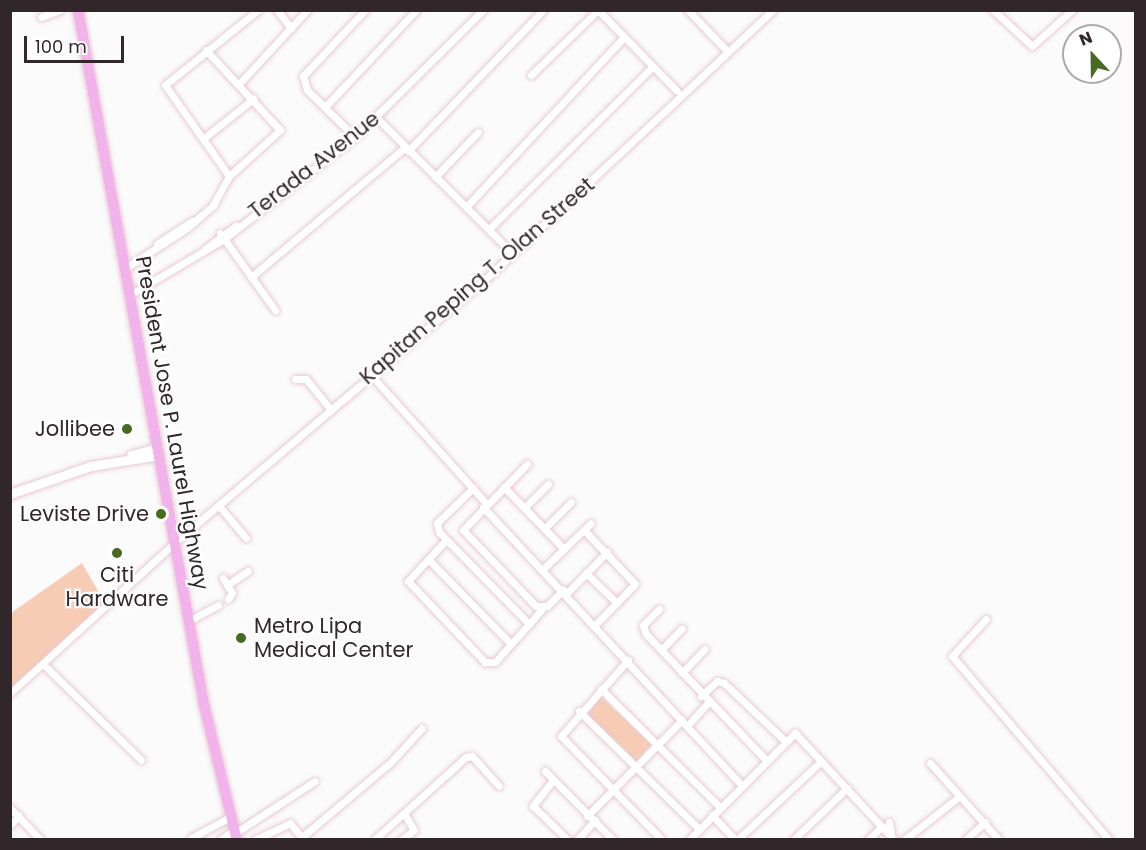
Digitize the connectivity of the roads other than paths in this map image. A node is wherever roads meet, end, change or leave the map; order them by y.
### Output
1 (60, 10) edge
2 (78, 10) edge
3 (258, 10) edge
4 (277, 10) edge
5 (307, 10) edge
6 (365, 10) edge
7 (416, 10) edge
8 (543, 10) edge
9 (688, 10) edge
10 (772, 10) edge
11 (993, 10) edge
12 (1072, 10) edge
13 (480, 12) edge
14 (41, 17) dead end
15 (291, 28) junction
16 (624, 38) junction
17 (206, 50) junction
18 (728, 52) junction
19 (652, 66) junction
20 (531, 75) dead end
21 (240, 84) junction
22 (677, 91) dead end
23 (253, 99) junction
24 (325, 107) junction
25 (377, 118) junction
26 (478, 132) dead end
27 (355, 137) junction
28 (204, 138) junction
29 (406, 149) junction
30 (229, 177) junction
31 (435, 177) junction
32 (467, 206) junction
33 (489, 229) junction
34 (222, 236) junction
35 (513, 254) junction
36 (123, 267) junction
37 (251, 277) junction
38 (129, 296) junction
39 (275, 310) dead end
40 (371, 375) junction
41 (295, 379) dead end
42 (331, 410) junction
43 (159, 452) junction
44 (527, 464) dead end
45 (548, 484) dead end
46 (504, 487) junction
47 (473, 488) junction
48 (10, 492) edge
49 (571, 502) dead end
50 (485, 505) junction
51 (219, 506) junction
52 (524, 508) junction
53 (591, 523) dead end
54 (544, 528) junction
55 (584, 530) junction
56 (246, 538) dead end
57 (447, 540) junction
58 (174, 543) junction
59 (564, 549) junction
60 (607, 552) junction
61 (428, 559) junction
62 (543, 569) junction
63 (248, 571) dead end
64 (586, 573) junction
65 (565, 592) junction
66 (228, 599) dead end
67 (617, 603) junction
68 (218, 605) dead end
69 (543, 609) junction
70 (659, 609) dead end
71 (986, 619) dead end
72 (188, 621) junction
73 (529, 624) junction
74 (596, 625) junction
75 (682, 628) dead end
76 (511, 644) junction
77 (704, 649) dead end
78 (661, 650) junction
79 (628, 660) junction
80 (43, 664) junction
81 (682, 673) junction
82 (601, 689) junction
83 (10, 693) edge
84 (701, 696) junction
85 (708, 703) junction
86 (579, 711) junction
87 (684, 723) junction
88 (422, 728) dead end
89 (784, 740) junction
90 (658, 745) junction
91 (765, 759) junction
92 (141, 760) dead end
93 (821, 761) junction
94 (930, 763) dead end
95 (636, 769) junction
96 (545, 771) dead end
97 (553, 780) junction
98 (315, 781) dead end
99 (740, 784) junction
100 (499, 786) dead end
101 (847, 788) junction
102 (613, 791) junction
103 (960, 796) junction
104 (719, 806) junction
105 (10, 807) edge
106 (405, 815) junction
107 (19, 816) junction
108 (586, 816) junction
109 (712, 816) junction
110 (230, 817) junction
111 (595, 820) junction
112 (885, 822) junction
113 (985, 822) junction
114 (10, 825) edge
115 (699, 829) junction
116 (236, 834) edge
117 (892, 837) edge
118 (191, 838) edge
119 (303, 838) edge
120 (41, 840) edge
121 (220, 840) edge
122 (254, 840) edge
123 (374, 840) edge
124 (401, 840) edge
125 (568, 840) edge
126 (577, 840) edge
127 (613, 840) edge
128 (662, 840) edge
129 (689, 840) edge
130 (736, 840) edge
131 (793, 840) edge
132 (868, 840) edge
133 (904, 840) edge
134 (964, 840) edge
135 (999, 840) edge
136 (1110, 840) edge

1 - 14 street
2 - 36 main road, President Jose P. Laurel Highway
3 - 17 street
4 - 15 street
5 - 15 street
6 - 24 street
7 - 24 street
8 - 29 street
9 - 18 street
10 - 18 street, Kapitan Peping T. Olan Street
11 - 12 street
13 - 25 street, Terada Avenue
15 - 21 street
16 - 19 street
16 - 20 street
16 - 32 street
17 - 21 street
17 - 28 street
18 - 35 street, Kapitan Peping T. Olan Street
19 - 22 street
19 - 33 street
21 - 23 street
23 - 28 street
23 - 30 street
24 - 27 street
25 - 27 street, Terada Avenue
25 - 29 street
26 - 31 street
27 - 34 street, Terada Avenue
28 - 30 street
29 - 31 street
29 - 37 street
30 - 36 street
31 - 32 street
32 - 33 street
33 - 35 street
34 - 37 street
34 - 38 street, Terada Avenue
35 - 40 street, Kapitan Peping T. Olan Street
36 - 38 main road, President Jose P. Laurel Highway
37 - 39 street
38 - 43 main road, President Jose P. Laurel Highway
40 - 42 street, Kapitan Peping T. Olan Street
40 - 47 street
41 - 42 street
42 - 51 street, Kapitan Peping T. Olan Street
43 - 48 main road
43 - 58 main road, President Jose P. Laurel Highway
44 - 46 street
45 - 52 street
46 - 50 street
46 - 52 street
47 - 50 street
47 - 57 street
49 - 54 street
50 - 62 street
50 - 69 street
51 - 56 street
51 - 58 street, Kapitan Peping T. Olan Street
52 - 54 street
53 - 55 street
54 - 59 street
55 - 59 street
55 - 60 street
57 - 61 street
57 - 73 street
58 - 72 main road, President Jose P. Laurel Highway
58 - 80 street, Kapitan Peping T. Olan Street
59 - 62 street
60 - 64 street
60 - 67 street
61 - 76 street
61 - 76 street
62 - 65 street
63 - 66 street
64 - 65 street
64 - 67 street
65 - 69 street
65 - 74 street
67 - 74 street
68 - 72 street
69 - 73 street
70 - 78 street
71 - 136 street
72 - 110 main road, President Jose P. Laurel Highway
73 - 76 street
74 - 79 street
75 - 78 street
77 - 81 street
78 - 81 street
79 - 82 street
79 - 87 street
80 - 83 street, Kapitan Peping T. Olan Street
80 - 92 street
81 - 84 street
82 - 86 street
82 - 90 street
84 - 85 street
84 - 89 street
85 - 87 street
85 - 91 street
86 - 95 street
86 - 102 street
87 - 90 street
87 - 99 street
88 - 119 street
89 - 91 street
89 - 93 street
90 - 95 street
90 - 104 street
91 - 99 street
93 - 101 street
93 - 130 street
94 - 103 street
95 - 102 street
95 - 115 street
96 - 97 street
97 - 108 street
97 - 125 street
98 - 116 street
99 - 104 street
100 - 106 street
101 - 112 street
101 - 131 street
102 - 108 street
102 - 128 street
103 - 113 street
103 - 133 street
104 - 109 street
105 - 107 street
106 - 123 street
106 - 124 street
107 - 114 street
107 - 120 street
108 - 111 street
109 - 115 street
109 - 130 street
110 - 116 main road, President Jose P. Laurel Highway
110 - 118 street
111 - 126 street
111 - 127 street
112 - 117 street
112 - 132 street
113 - 134 street
113 - 135 street
115 - 129 street
116 - 121 street
119 - 122 street

